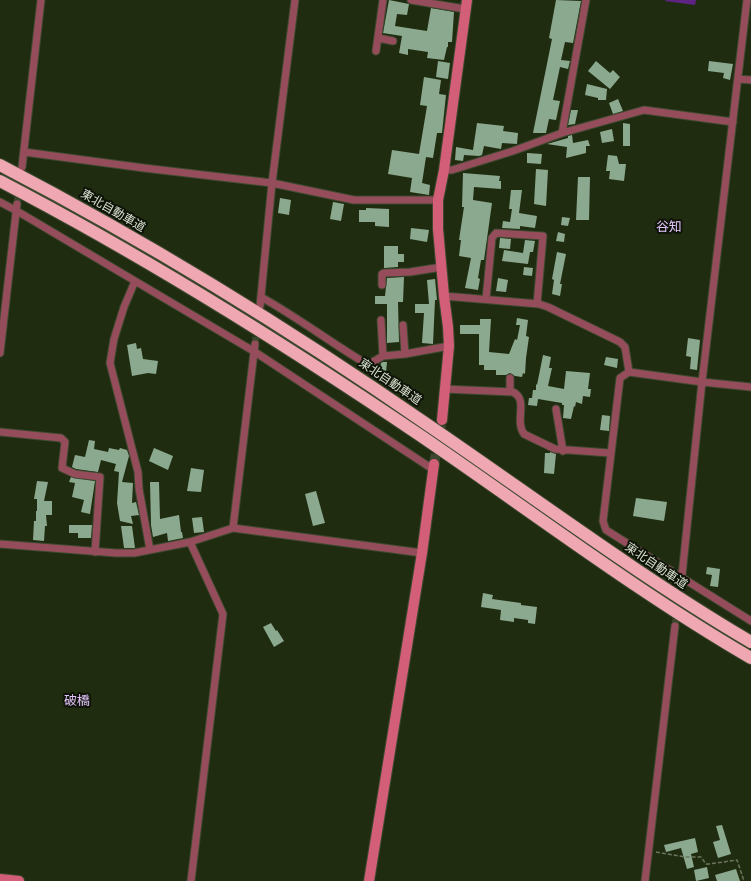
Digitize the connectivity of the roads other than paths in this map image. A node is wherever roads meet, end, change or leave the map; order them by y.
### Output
1 (41, 0) edge
2 (295, 0) edge
3 (383, 0) edge
4 (411, 0) edge
5 (586, 0) edge
6 (748, 0) edge
7 (466, 4) edge
8 (378, 38) junction
9 (393, 40) dead end
10 (376, 51) dead end
11 (738, 78) junction
12 (751, 80) edge
13 (733, 122) junction
14 (562, 133) junction
15 (24, 152) junction
16 (0, 165) edge
17 (22, 167) tunnel mouth
18 (444, 170) junction
19 (0, 181) edge
20 (272, 183) junction
21 (438, 200) junction
22 (0, 202) edge
23 (17, 207) junction
24 (442, 267) junction
25 (135, 281) junction
26 (382, 285) dead end
27 (444, 296) junction
28 (261, 297) junction
29 (486, 299) junction
30 (537, 304) junction
31 (260, 306) tunnel mouth
32 (381, 320) dead end
33 (403, 325) dead end
34 (255, 344) tunnel mouth
35 (449, 346) junction
36 (255, 352) junction
37 (0, 353) edge
38 (405, 354) junction
39 (383, 356) junction
40 (629, 372) junction
41 (510, 378) dead end
42 (702, 382) junction
43 (751, 387) edge
44 (444, 389) junction
45 (510, 392) junction
46 (556, 409) dead end
47 (442, 420) tunnel mouth
48 (0, 432) edge
49 (563, 451) junction
50 (610, 453) junction
51 (434, 467) joint
52 (233, 528) junction
53 (190, 542) junction
54 (0, 544) edge
55 (150, 550) junction
56 (95, 552) junction
57 (422, 553) junction
58 (681, 576) junction
59 (681, 585) tunnel mouth
60 (751, 621) edge
61 (675, 626) tunnel mouth
62 (751, 642) edge
63 (751, 658) edge
64 (0, 879) edge
65 (19, 881) edge
66 (191, 881) edge
67 (369, 881) edge
68 (645, 881) edge

1 - 15 street
2 - 20 street
3 - 8 street
4 - 7 street
5 - 14 street
6 - 11 street
7 - 18 street
8 - 9 street
8 - 10 street
11 - 12 street
11 - 13 street
13 - 14 street
13 - 42 street
14 - 18 street
15 - 17 street
15 - 20 street
16 - 62 highway, 東北自動車道
18 - 21 street
19 - 63 highway
20 - 21 street
20 - 28 street
21 - 24 street
22 - 23 street
23 - 25 street
23 - 37 street
24 - 26 street
24 - 27 street
25 - 36 street
25 - 55 street
27 - 29 street
27 - 35 street
28 - 31 street
28 - 39 street
29 - 30 street
29 - 30 street
30 - 40 street
32 - 39 street
33 - 38 street
34 - 36 street
35 - 38 street
35 - 44 street
36 - 51 street
36 - 52 street
38 - 39 street
40 - 42 street
40 - 50 street
41 - 45 street
42 - 43 street
42 - 58 street
44 - 45 street
44 - 47 street
45 - 49 street
46 - 49 street
48 - 56 street
49 - 50 street
50 - 58 street
51 - 57 street
52 - 53 street
52 - 57 street
53 - 55 street
53 - 66 street
54 - 56 street
55 - 56 street
57 - 67 street
58 - 59 street
58 - 60 street
61 - 68 street
64 - 65 street

